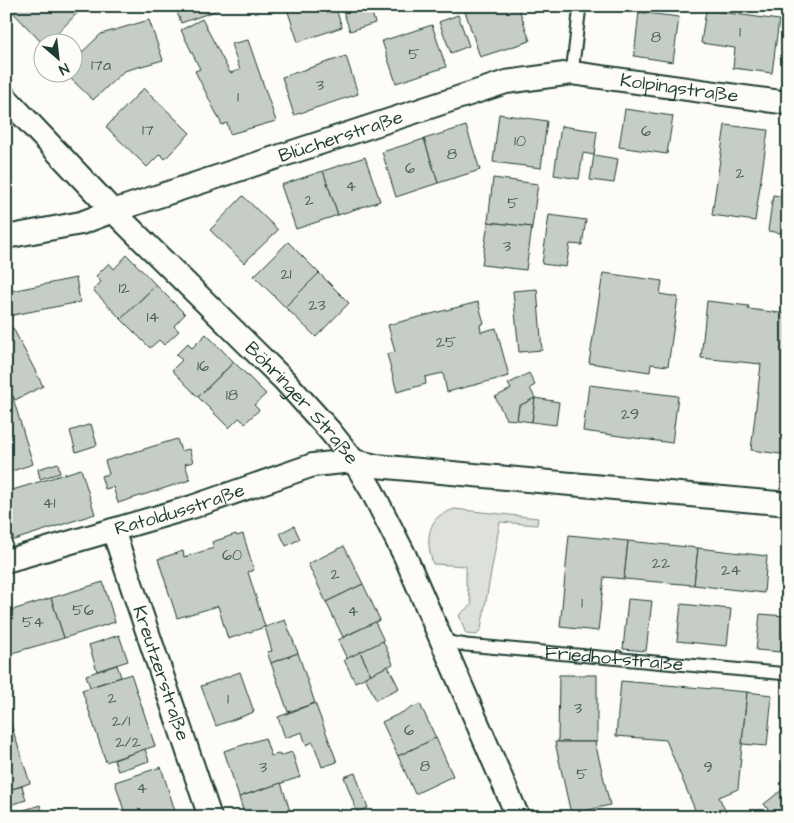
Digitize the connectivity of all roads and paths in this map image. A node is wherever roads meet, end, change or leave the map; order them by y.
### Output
1 (580, 6) edge
2 (572, 73) junction
3 (6, 98) edge
4 (788, 103) edge
5 (113, 211) junction
6 (6, 237) edge
7 (354, 461) junction
8 (788, 504) edge
9 (113, 530) junction
10 (6, 561) edge
11 (443, 641) junction
12 (788, 674) edge
13 (210, 817) edge
14 (518, 817) edge

1 - 2 lane
2 - 4 street, Kolpingstraße
2 - 5 street, Blücherstraße
3 - 5 street, Böhringer Straße
5 - 6 street, Blücherstraße
5 - 7 street, Böhringer Straße
7 - 8 street, Böhringer Straße
7 - 9 street, Ratoldusstraße
7 - 11 street
9 - 10 street, Ratoldusstraße
9 - 13 street, Kreutzerstraße
11 - 12 lane, Friedhofstraße
11 - 14 street

